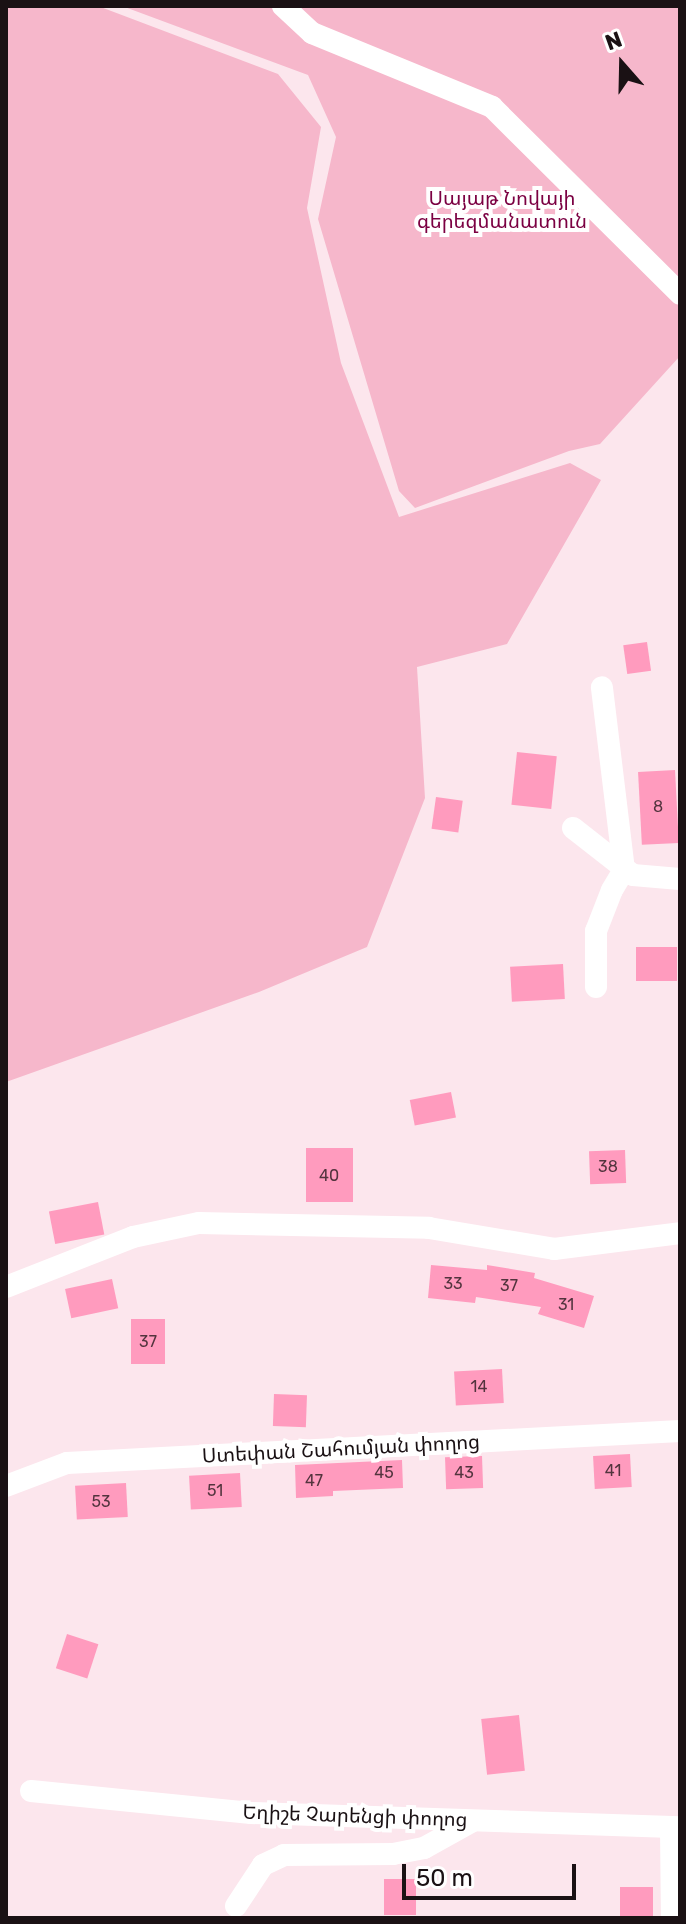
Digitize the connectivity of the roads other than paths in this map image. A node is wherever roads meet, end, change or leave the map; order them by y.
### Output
1 (283, 6) edge
2 (680, 294) edge
3 (602, 687) dead end
4 (573, 828) dead end
5 (624, 870) junction
6 (680, 879) edge
7 (596, 987) dead end
8 (680, 1233) edge
9 (6, 1287) edge
10 (680, 1431) edge
11 (6, 1486) edge
12 (31, 1791) dead end
13 (475, 1821) junction
14 (675, 1828) edge
15 (236, 1906) dead end
16 (672, 1918) edge

1 - 2 street
3 - 5 street
4 - 5 street
5 - 6 street
5 - 7 street
8 - 9 street
10 - 11 street, Ստեփան Շահումյան փողոց
12 - 13 street, Եղիշե Չարենցի փողոց
13 - 14 street, Եղիշե Չարենցի փողոց
13 - 15 street
14 - 16 street

